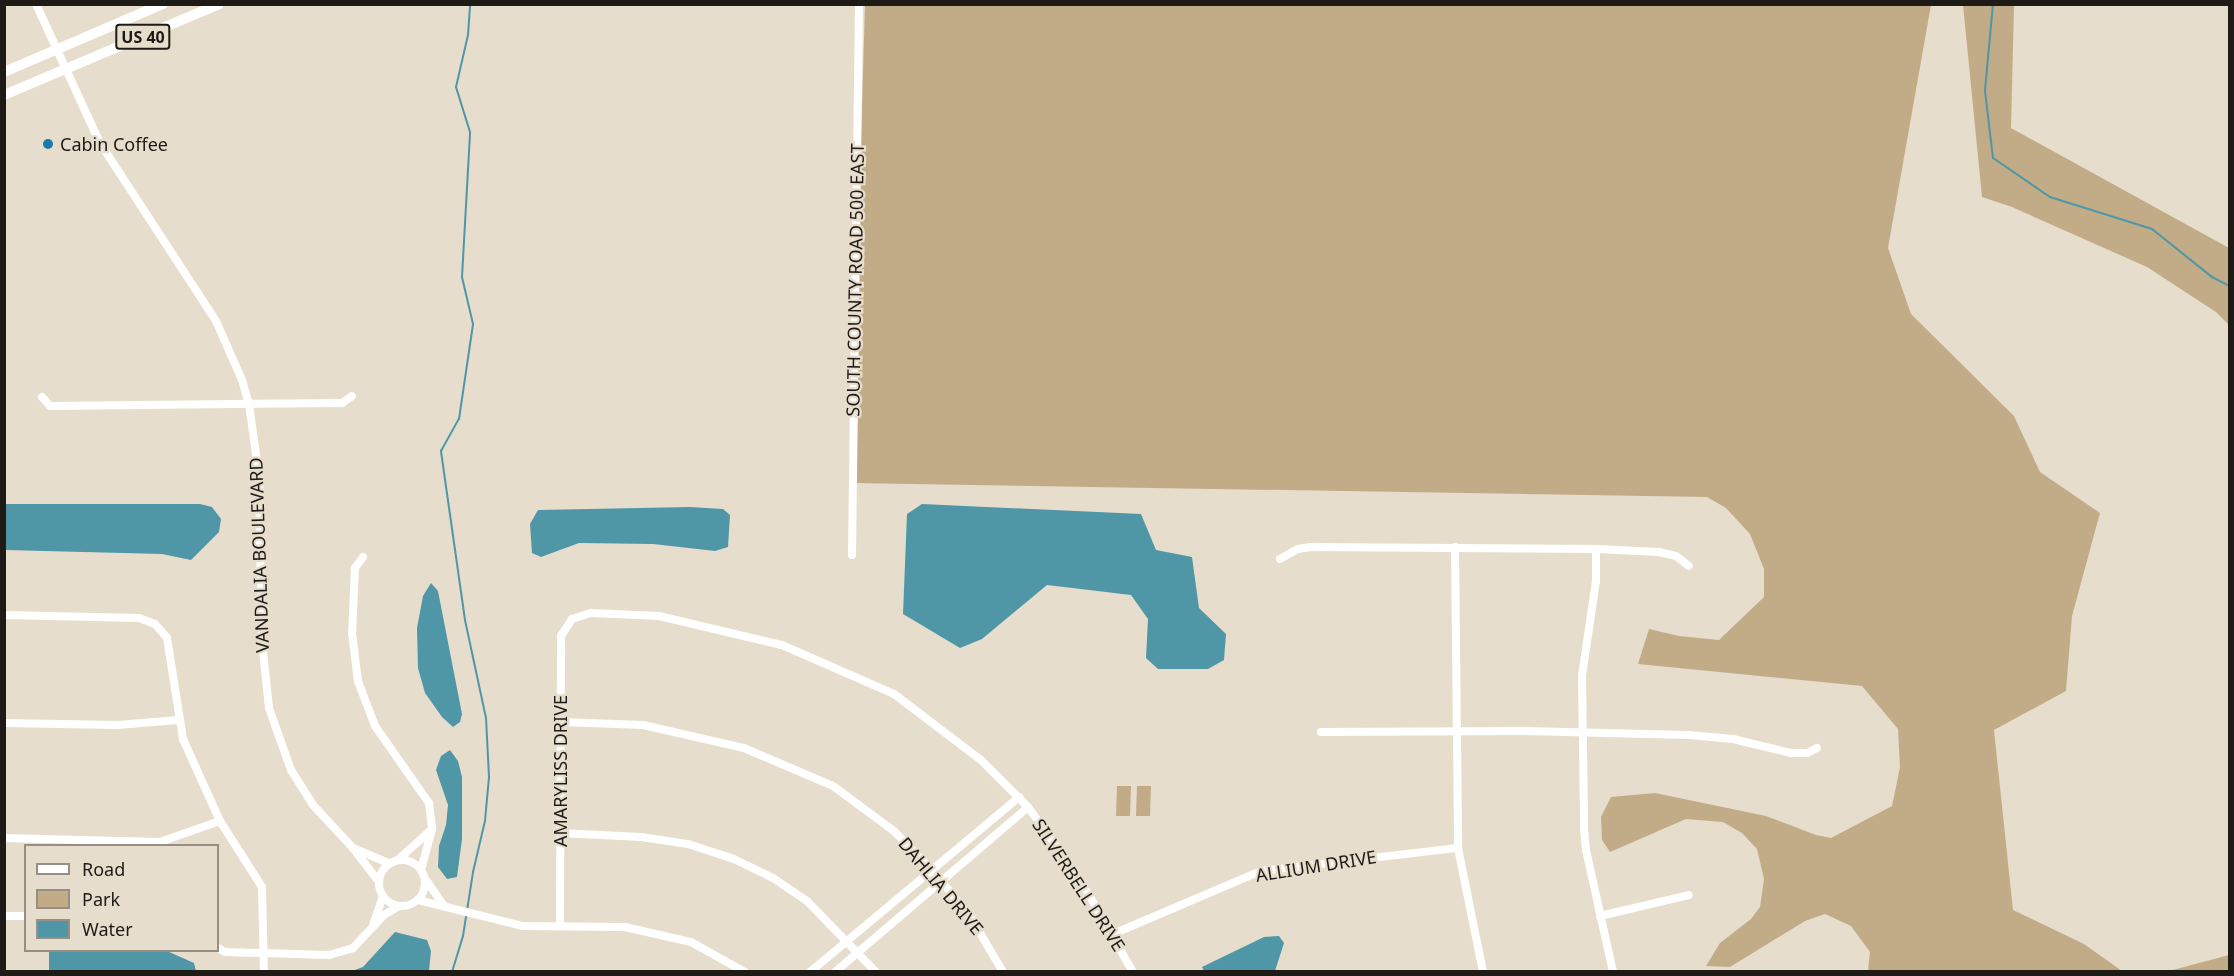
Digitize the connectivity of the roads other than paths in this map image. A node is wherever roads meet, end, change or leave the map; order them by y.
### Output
1 (36, 4) edge
2 (163, 4) edge
3 (219, 4) edge
4 (859, 4) edge
5 (56, 49) junction
6 (66, 69) junction
7 (4, 72) edge
8 (4, 95) edge
9 (352, 396) dead end
10 (42, 397) dead end
11 (249, 404) junction
12 (1455, 548) junction
13 (1596, 549) junction
14 (852, 555) dead end
15 (363, 557) dead end
16 (1280, 559) dead end
17 (1689, 566) dead end
18 (4, 615) edge
19 (572, 619) joint
20 (179, 720) junction
21 (561, 722) junction
22 (4, 723) edge
23 (1456, 731) junction
24 (1321, 732) dead end
25 (1583, 732) junction
26 (1817, 748) dead end
27 (1019, 797) junction
28 (1028, 807) junction
29 (220, 820) junction
30 (432, 829) junction
31 (560, 833) junction
32 (4, 838) edge
33 (353, 848) junction
34 (1458, 848) junction
35 (399, 860) junction
36 (389, 863) junction
37 (932, 870) junction
38 (423, 874) junction
39 (940, 881) junction
40 (379, 882) junction
41 (1689, 895) dead end
42 (383, 896) junction
43 (418, 900) junction
44 (399, 906) junction
45 (444, 906) junction
46 (4, 916) edge
47 (24, 916) edge
48 (1600, 916) junction
49 (560, 926) junction
50 (372, 928) junction
51 (1113, 934) junction
52 (848, 941) junction
53 (219, 949) edge
54 (265, 953) junction
55 (857, 953) junction
56 (264, 972) edge
57 (745, 972) edge
58 (810, 972) edge
59 (835, 972) edge
60 (876, 972) edge
61 (1003, 972) edge
62 (1133, 972) edge
63 (1483, 972) edge
64 (1613, 972) edge

1 - 5 street, VANDALIA BOULEVARD
2 - 5 main road, US 40
3 - 6 main road, US 40
4 - 14 street, SOUTH COUNTY ROAD 500 EAST
5 - 6 street, VANDALIA BOULEVARD
5 - 7 main road, US 40
6 - 8 main road, US 40
6 - 11 street, VANDALIA BOULEVARD
9 - 11 street
10 - 11 street
11 - 33 street, VANDALIA BOULEVARD
12 - 13 street
12 - 16 street
12 - 23 street
13 - 17 street
13 - 25 street
15 - 30 street
18 - 20 street
19 - 21 street, AMARYLISS DRIVE
19 - 27 street, SILVERBELL DRIVE
20 - 22 street
20 - 29 street
21 - 31 street, AMARYLISS DRIVE
21 - 37 street, DAHLIA DRIVE
23 - 24 street
23 - 25 street
23 - 34 street
25 - 26 street
25 - 48 street
27 - 28 street, SILVERBELL DRIVE
27 - 37 street
28 - 39 street
28 - 51 street, SILVERBELL DRIVE
29 - 32 street
29 - 54 street
30 - 35 street
30 - 38 street
31 - 49 street, AMARYLISS DRIVE
31 - 52 street
33 - 36 street, VANDALIA BOULEVARD
33 - 40 street, VANDALIA BOULEVARD
34 - 51 street, ALLIUM DRIVE
34 - 63 street
35 - 36 street
35 - 38 street
36 - 40 street
37 - 39 street, DAHLIA DRIVE
37 - 52 street
38 - 43 street
38 - 45 street
39 - 55 street
39 - 61 street, DAHLIA DRIVE
40 - 42 street
41 - 48 street
42 - 44 street
42 - 50 street
43 - 44 street
43 - 45 street
44 - 50 street
45 - 49 street
46 - 47 street
48 - 64 street
49 - 57 street
50 - 54 street
51 - 62 street, SILVERBELL DRIVE
52 - 55 street
52 - 58 street
53 - 54 street
54 - 56 street
55 - 59 street
55 - 60 street

